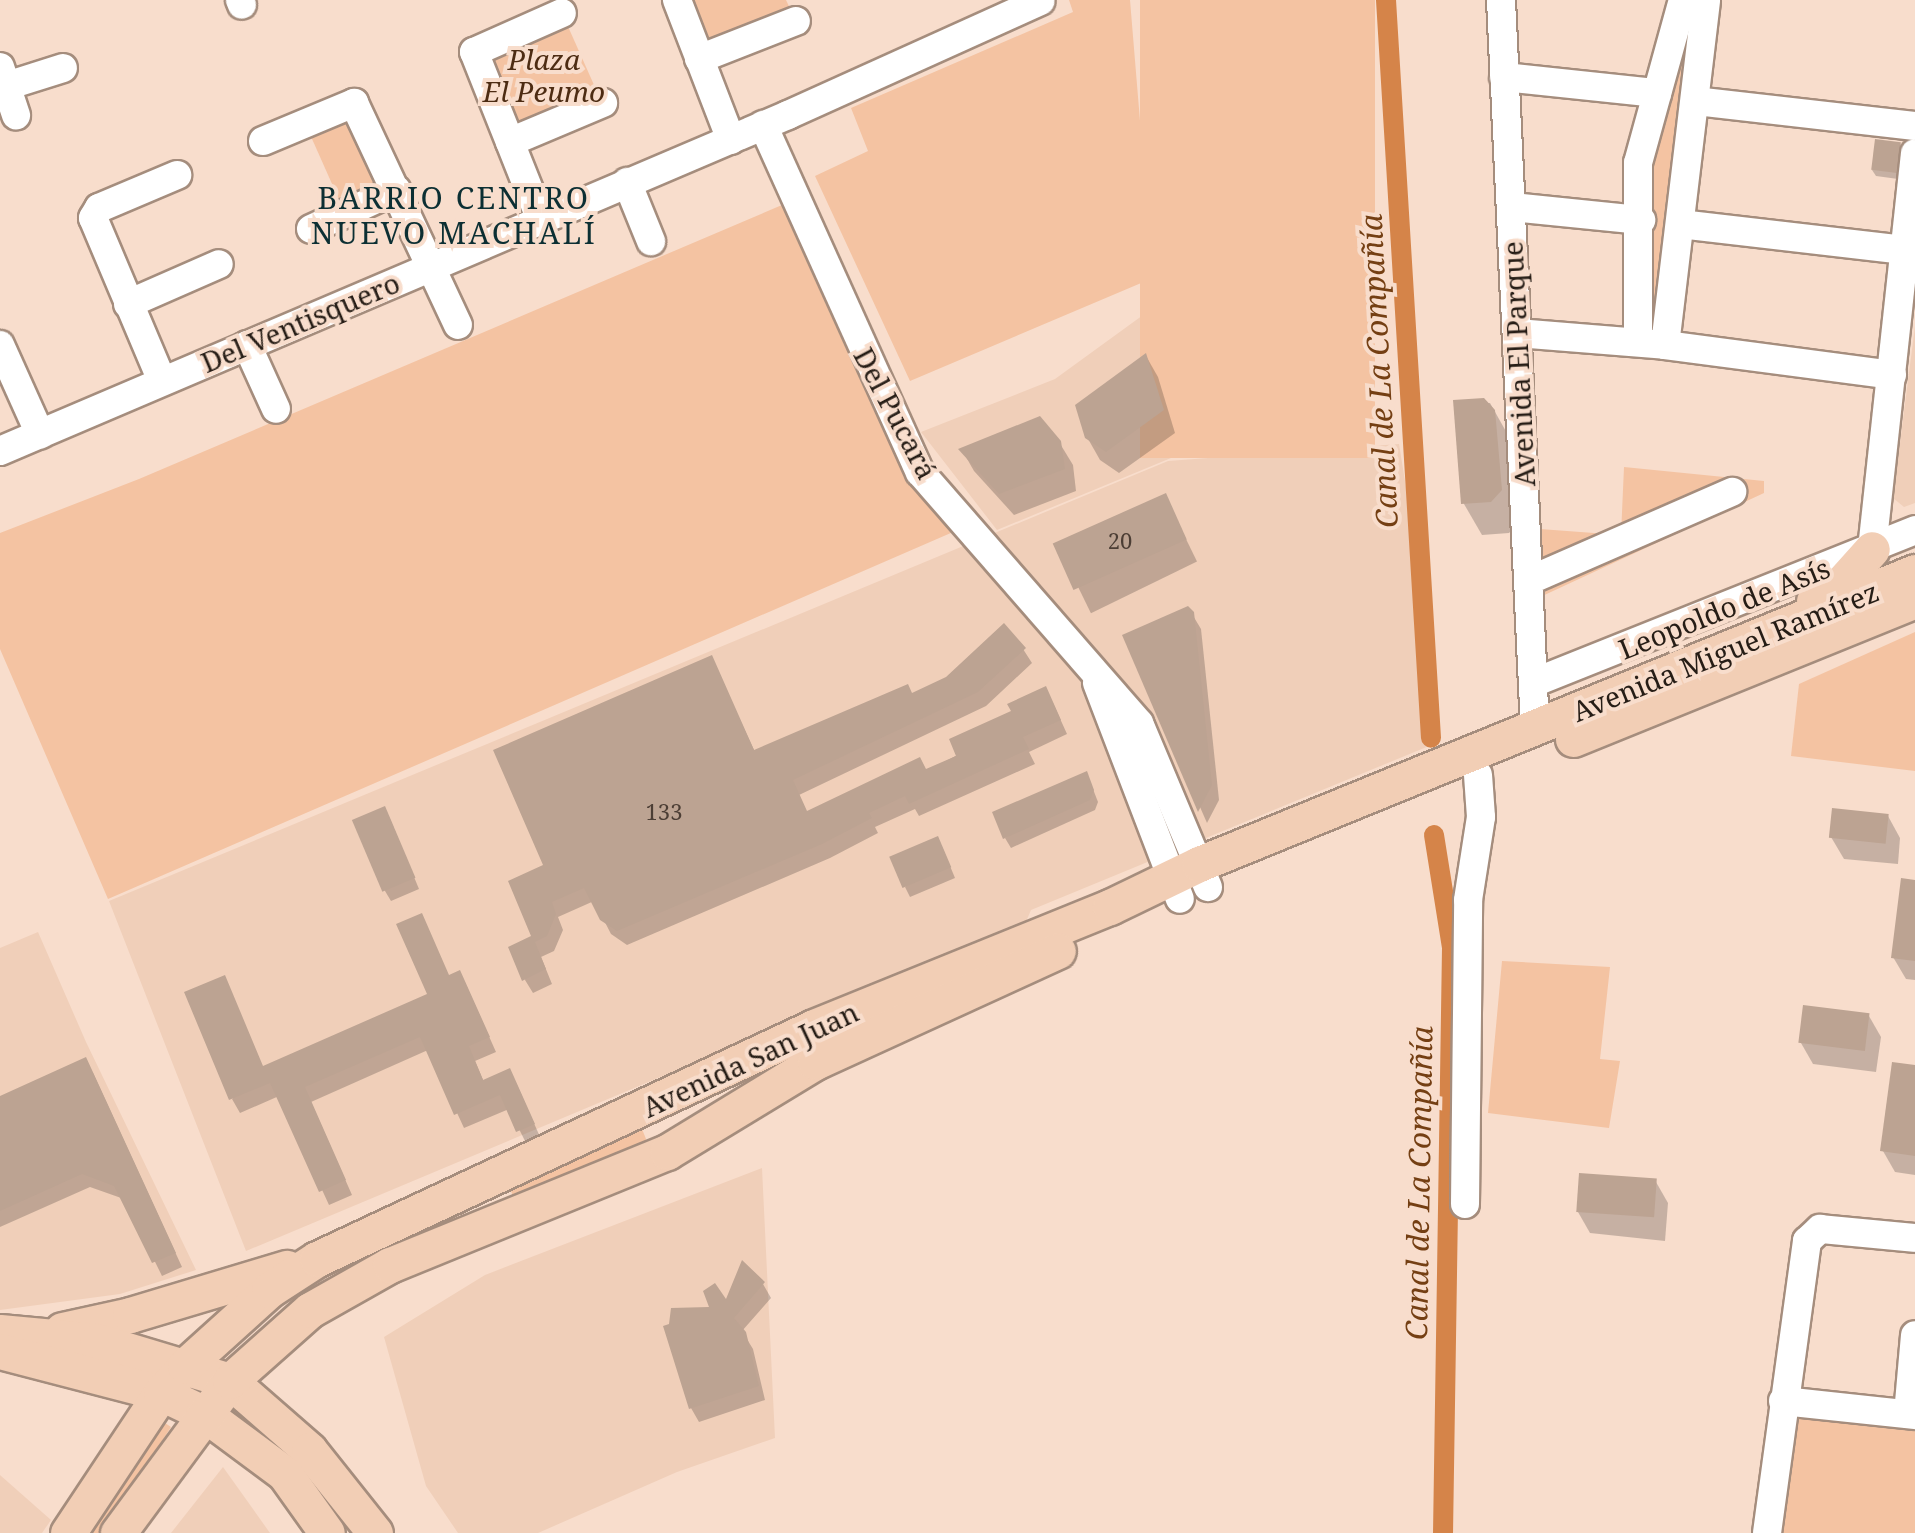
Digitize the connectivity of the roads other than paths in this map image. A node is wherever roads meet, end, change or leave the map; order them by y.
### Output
1 (677, 0) edge
2 (1501, 0) edge
3 (1684, 0) edge
4 (1706, 0) edge
5 (1040, 1) edge
6 (994, 11) edge
7 (562, 13) dead end
8 (796, 21) dead end
9 (699, 59) junction
10 (62, 68) dead end
11 (1504, 76) junction
12 (2, 81) edge
13 (1657, 93) junction
14 (1695, 101) junction
15 (603, 102) dead end
16 (16, 115) dead end
17 (764, 125) junction
18 (1915, 126) edge
19 (731, 140) junction
20 (264, 141) dead end
21 (510, 142) junction
22 (1915, 153) edge
23 (177, 176) dead end
24 (627, 182) junction
25 (396, 190) junction
26 (1512, 207) junction
27 (541, 220) junction
28 (1641, 220) junction
29 (1680, 224) junction
30 (312, 230) dead end
31 (651, 241) dead end
32 (1905, 250) junction
33 (220, 264) dead end
34 (431, 265) junction
35 (128, 304) junction
36 (458, 325) dead end
37 (1517, 333) junction
38 (1651, 344) junction
39 (247, 345) junction
40 (2, 352) edge
41 (1892, 375) junction
42 (162, 381) junction
43 (276, 409) dead end
44 (40, 434) junction
45 (0, 451) edge
46 (1732, 492) dead end
47 (1915, 530) edge
48 (1872, 549) junction
49 (1915, 572) edge
50 (1528, 581) junction
51 (1915, 600) edge
52 (1734, 648) junction
53 (1533, 683) junction
54 (1536, 741) junction
55 (1478, 775) junction
56 (1189, 882) junction
57 (601, 1128) junction
58 (605, 1179) junction
59 (1465, 1204) dead end
60 (372, 1230) junction
61 (1915, 1238) edge
62 (317, 1259) junction
63 (390, 1264) junction
64 (0, 1332) edge
65 (45, 1334) junction
66 (1915, 1334) edge
67 (0, 1350) edge
68 (185, 1366) junction
69 (230, 1382) junction
70 (162, 1393) junction
71 (1782, 1401) junction
72 (202, 1413) junction
73 (1911, 1415) edge
74 (68, 1533) edge
75 (118, 1533) edge
76 (327, 1533) edge
77 (375, 1533) edge
78 (1767, 1533) edge

1 - 9 street
2 - 11 street, Avenida El Parque
3 - 13 street
4 - 14 street
5 - 6 street, Del Ventisquero
6 - 17 street, Del Ventisquero
7 - 21 street
8 - 9 street
9 - 19 street
10 - 12 street
11 - 13 street
11 - 26 street, Avenida El Parque
12 - 16 street
13 - 28 street
14 - 18 street
14 - 29 street
15 - 21 street
17 - 19 street, Del Ventisquero
17 - 56 street, Del Pucará
19 - 24 street, Del Ventisquero
20 - 25 street
21 - 27 street
22 - 32 street
23 - 35 street
24 - 27 street, Del Ventisquero
24 - 31 street
25 - 30 street
25 - 34 street
26 - 28 street
26 - 37 street, Avenida El Parque
27 - 34 street, Del Ventisquero
28 - 38 street
29 - 32 street
29 - 38 street
32 - 41 street
33 - 35 street
34 - 36 street
34 - 39 street, Del Ventisquero
35 - 42 street
37 - 38 street
37 - 50 street, Avenida El Parque
38 - 41 street
39 - 42 street, Del Ventisquero
39 - 43 street
40 - 44 street
41 - 48 street
42 - 44 street, Del Ventisquero
44 - 45 street, Del Ventisquero
46 - 50 street
47 - 48 street, Leopoldo de Asís
48 - 52 main road
48 - 53 street, Leopoldo de Asís
49 - 52 main road, Avenida Miguel Ramírez
50 - 53 street, Avenida El Parque
51 - 54 main road, Avenida Miguel Ramírez
52 - 54 main road, Avenida Miguel Ramírez
53 - 54 street, Avenida El Parque
54 - 55 main road, Avenida San Juan
54 - 56 main road, Avenida San Juan
55 - 56 main road, Avenida San Juan
55 - 59 street
56 - 57 main road, Avenida San Juan
56 - 58 main road, Avenida San Juan
57 - 58 main road
57 - 60 main road, Avenida San Juan
58 - 63 main road, Avenida San Juan
60 - 62 main road, Avenida San Juan
60 - 63 main road
61 - 71 street
62 - 65 main road
62 - 68 main road, Avenida San Juan
63 - 69 main road, Avenida San Juan
64 - 65 main road
65 - 68 main road
66 - 73 street
67 - 70 main road
68 - 69 main road
68 - 70 main road, Avenida San Juan
69 - 72 main road, Avenida San Juan
69 - 77 main road
70 - 72 main road
70 - 74 main road, Avenida San Juan
71 - 73 street
71 - 78 street
72 - 75 main road, Avenida San Juan
72 - 76 main road

